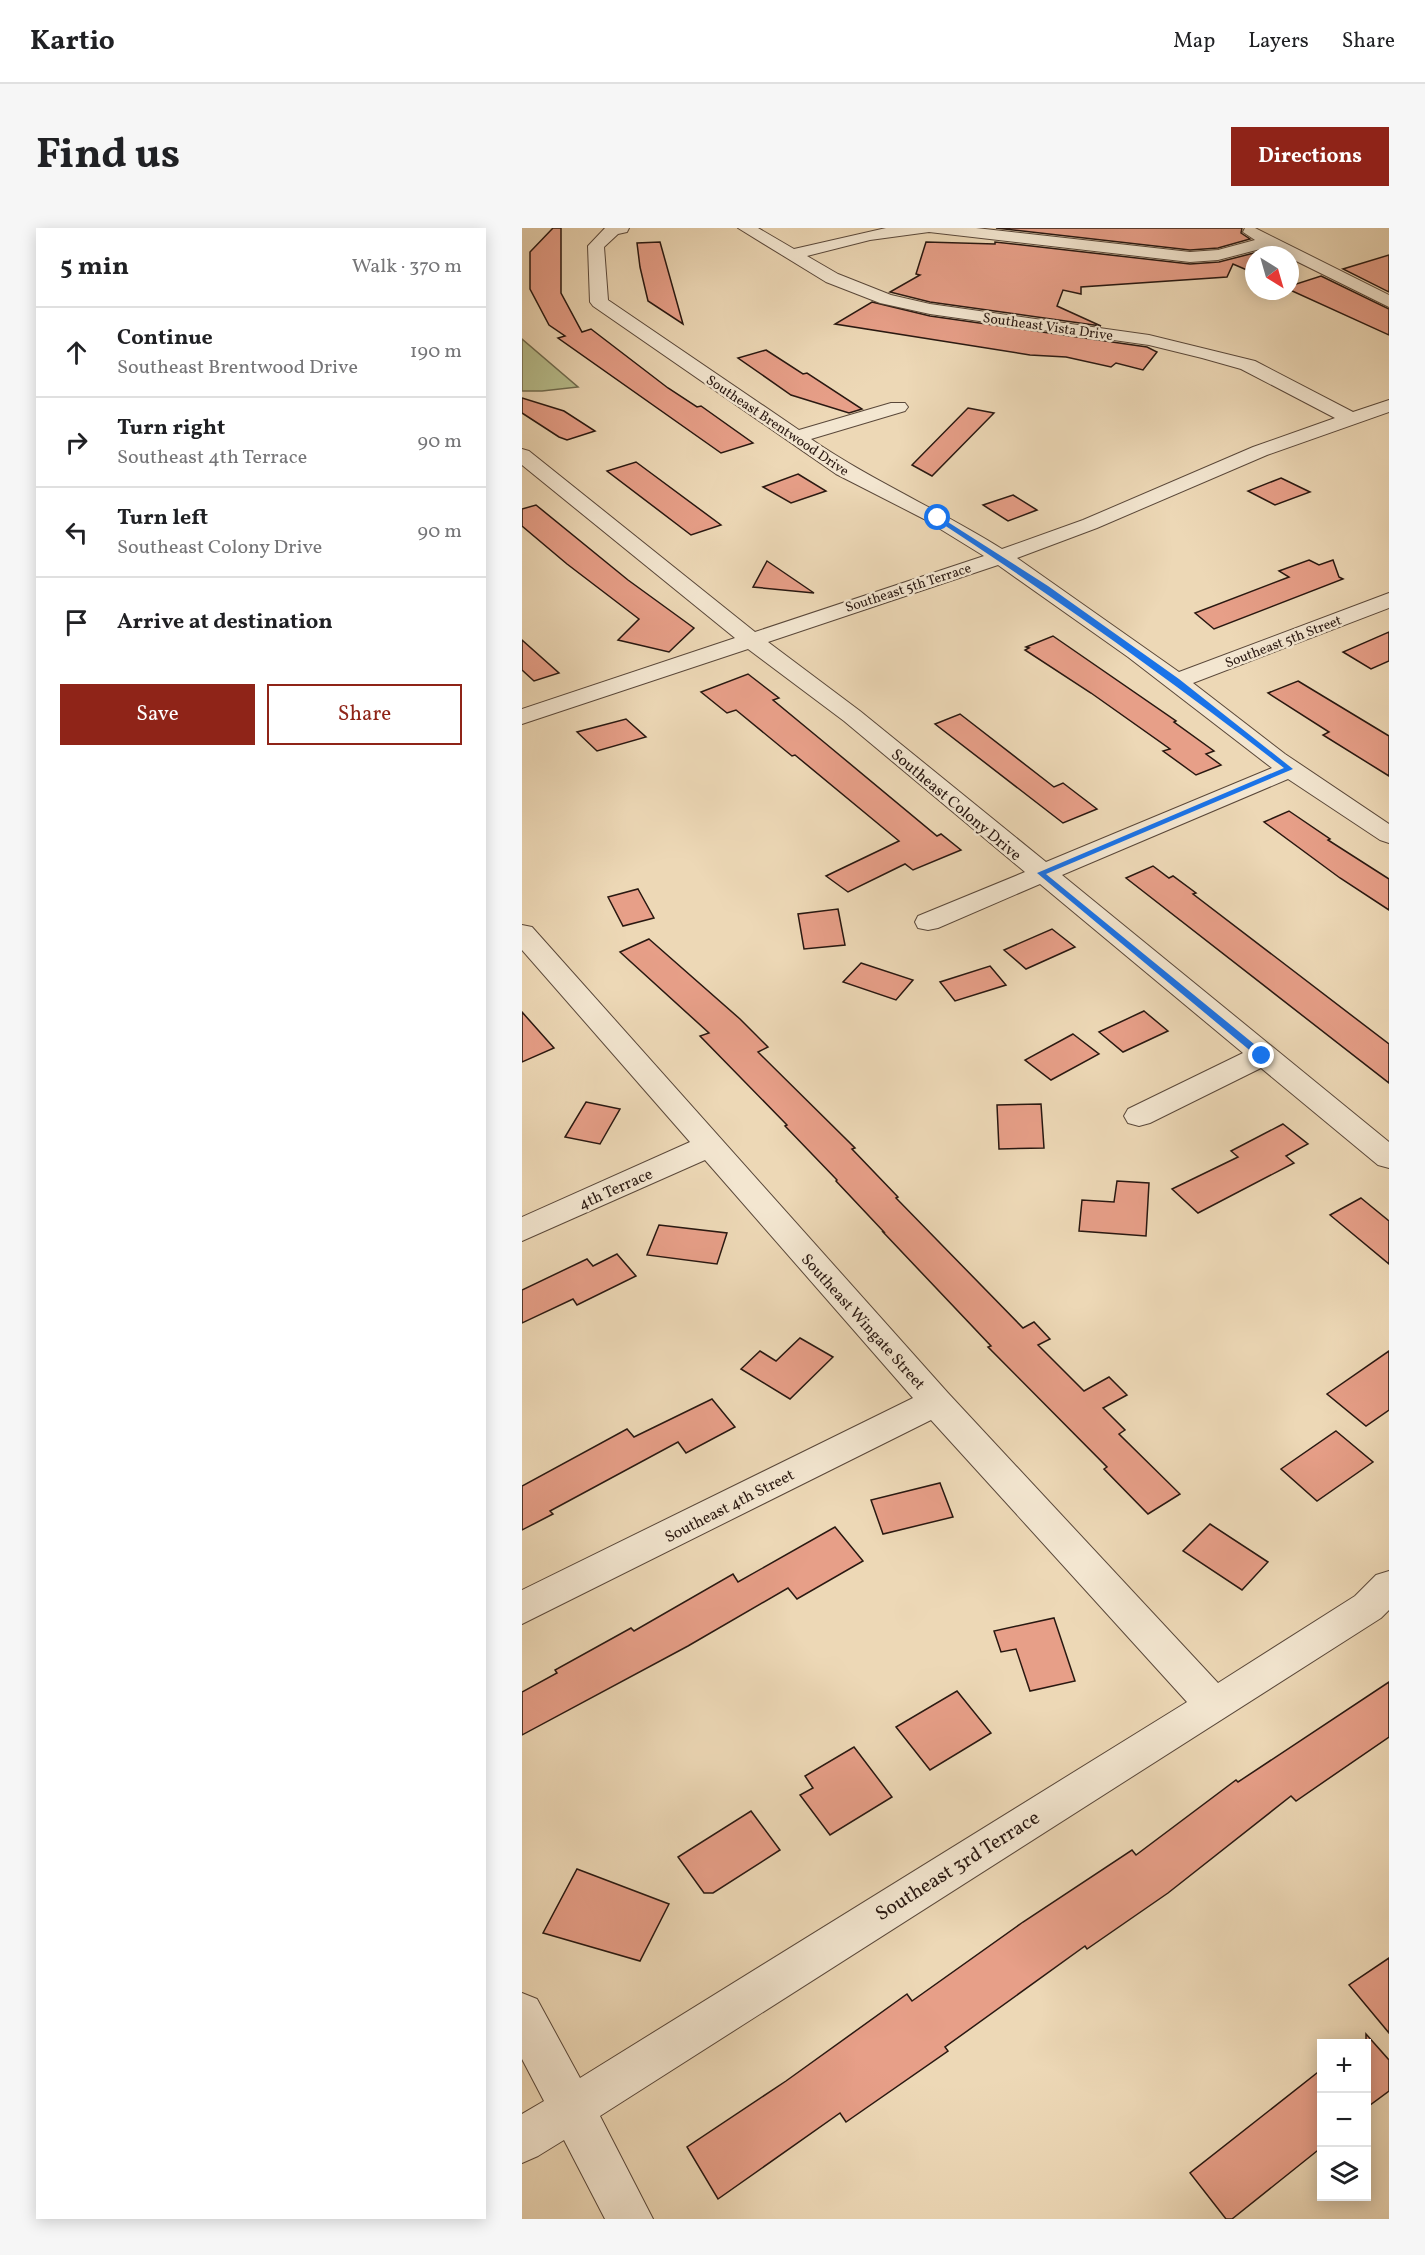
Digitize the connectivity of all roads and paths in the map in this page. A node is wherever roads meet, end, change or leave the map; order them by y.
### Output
1 (621, 228) edge
2 (746, 228) edge
3 (926, 228) edge
4 (932, 228) edge
5 (1244, 228) edge
6 (1268, 242) junction
7 (791, 255) junction
8 (1389, 302) edge
9 (1389, 406) edge
10 (898, 407) dead end
11 (1353, 420) junction
12 (794, 438) junction
13 (522, 455) edge
14 (998, 558) junction
15 (1389, 600) edge
16 (751, 640) junction
17 (1177, 681) junction
18 (522, 717) edge
19 (1290, 769) junction
20 (1389, 835) edge
21 (1041, 873) junction
22 (928, 922) dead end
23 (522, 933) edge
24 (1262, 1056) junction
25 (1139, 1116) dead end
26 (708, 1146) junction
27 (1389, 1158) edge
28 (522, 1230) edge
29 (936, 1402) junction
30 (1389, 1586) edge
31 (522, 1608) edge
32 (1213, 1704) junction
33 (522, 2014) edge
34 (573, 2107) junction
35 (522, 2140) edge
36 (630, 2219) edge

1 - 12 street, Southeast Brentwood Drive
2 - 7 street, Southeast Vista Drive
3 - 7 street
4 - 6 street
5 - 6 street
6 - 8 street
7 - 11 street, Southeast Vista Drive
9 - 11 street, Southeast 5th Terrace
10 - 12 street
11 - 14 street, Southeast 5th Terrace
12 - 14 street, Southeast Brentwood Drive
13 - 16 street, Southeast Colony Drive
14 - 16 street, Southeast 5th Terrace
14 - 17 street, Southeast Brentwood Drive
15 - 17 street, Southeast 5th Street
16 - 18 street, Southeast 5th Terrace
16 - 21 street, Southeast Colony Drive
17 - 19 street, Southeast Brentwood Drive
19 - 20 street, Southeast Brentwood Drive
19 - 21 street
21 - 22 street
21 - 24 street, Southeast Colony Drive
23 - 26 street, Southeast Wingate Street
24 - 25 street
24 - 27 street, Southeast Colony Drive
26 - 28 street, 4th Terrace
26 - 29 street, Southeast Wingate Street
29 - 31 street, Southeast 4th Street
29 - 32 street, Southeast Wingate Street
30 - 32 street, Southeast 3rd Terrace
32 - 34 street, Southeast 3rd Terrace
33 - 34 street
34 - 35 street, Southeast 3rd Terrace
34 - 36 street

